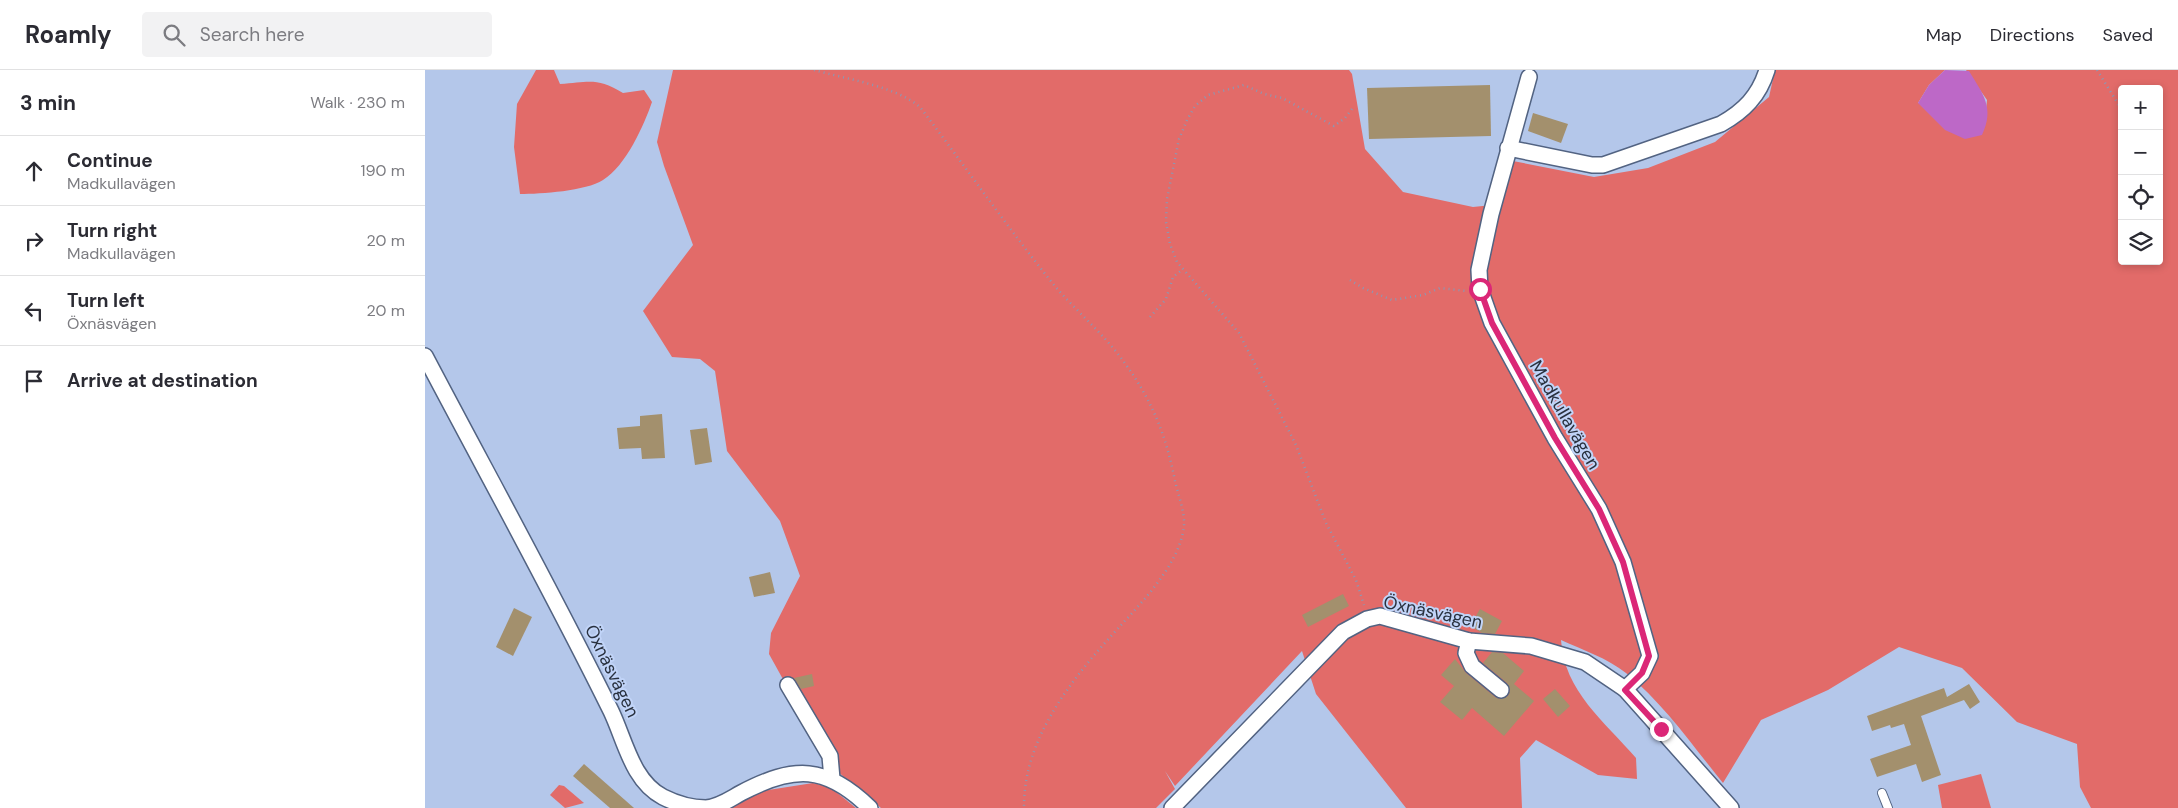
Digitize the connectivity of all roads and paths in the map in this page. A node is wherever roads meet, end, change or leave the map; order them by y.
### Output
1 (814, 70) edge
2 (1767, 70) edge
3 (2097, 70) edge
4 (1529, 77) dead end
5 (2118, 104) edge
6 (1352, 109) dead end
7 (1508, 148) junction
8 (1183, 270) junction
9 (1350, 280) dead end
10 (1480, 289) junction
11 (1150, 317) dead end
12 (425, 356) edge
13 (1367, 619) junction
14 (1469, 641) junction
15 (788, 685) dead end
16 (1501, 690) dead end
17 (1625, 690) junction
18 (832, 779) junction
19 (1882, 793) dead end
20 (870, 808) edge
21 (1024, 808) edge
22 (1172, 808) edge
23 (1731, 808) edge
24 (1887, 808) edge

1 - 21 path
2 - 7 street
3 - 5 path
4 - 7 street, Madkullavägen
6 - 8 path
7 - 10 street, Madkullavägen
8 - 11 path
8 - 13 path
9 - 10 path
10 - 17 street, Madkullavägen
12 - 18 street, Öxnäsvägen
13 - 14 street, Öxnäsvägen
13 - 22 street, Öxnäsvägen
14 - 16 street
14 - 17 street, Öxnäsvägen
15 - 18 street
17 - 23 street, Öxnäsvägen
18 - 20 street, Öxnäsvägen
19 - 24 lane

